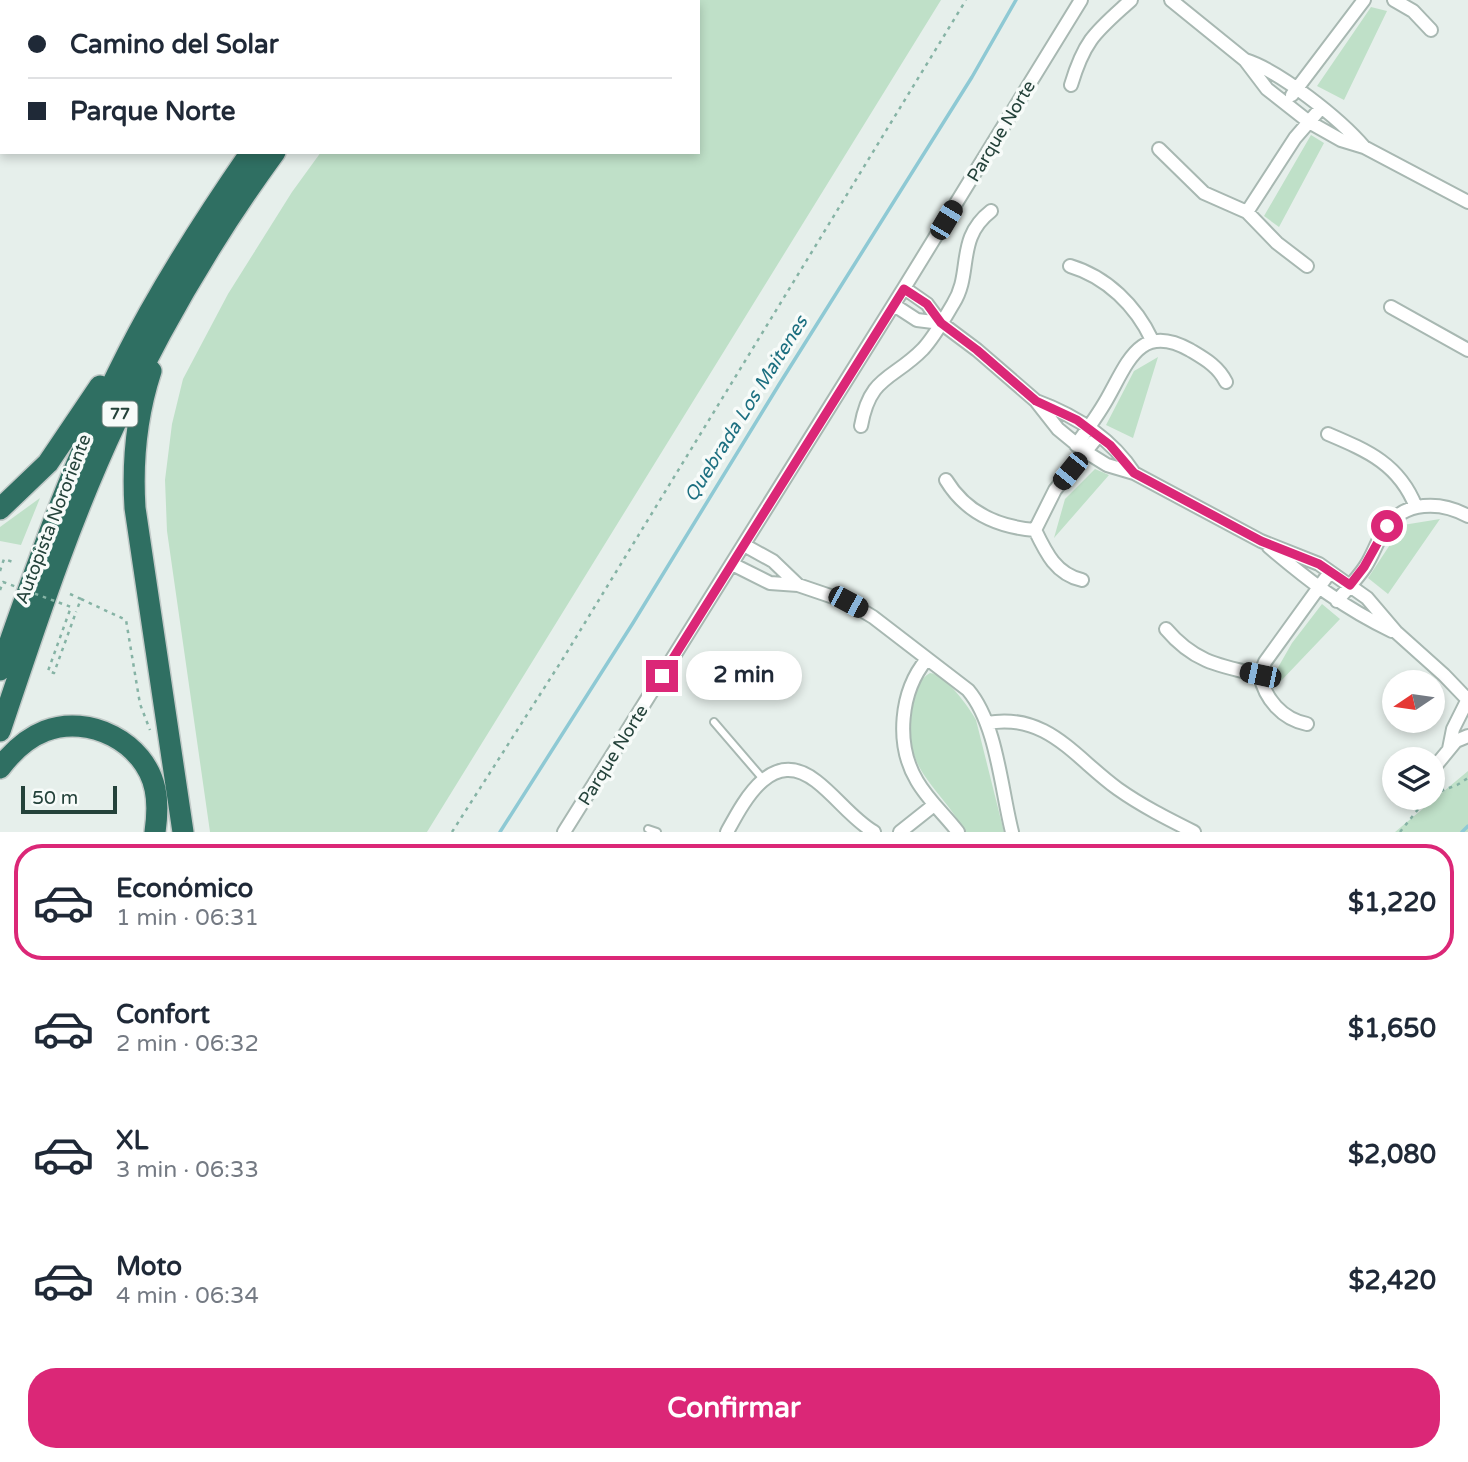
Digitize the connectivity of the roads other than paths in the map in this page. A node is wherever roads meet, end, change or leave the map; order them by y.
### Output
1 (1081, 0) edge
2 (1131, 0) edge
3 (1171, 0) edge
4 (1364, 0) edge
5 (1394, 0) edge
6 (1430, 30) dead end
7 (1245, 60) junction
8 (1071, 85) dead end
9 (1296, 90) junction
10 (1285, 104) junction
11 (1321, 108) junction
12 (1309, 122) junction
13 (1364, 147) junction
14 (1159, 149) dead end
15 (250, 154) edge
16 (274, 154) edge
17 (1468, 202) edge
18 (992, 211) dead end
19 (1247, 212) junction
20 (1070, 266) dead end
21 (1307, 266) dead end
22 (904, 289) junction
23 (894, 305) junction
24 (1391, 307) dead end
25 (175, 308) junction
26 (148, 315) junction
27 (941, 323) junction
28 (1152, 340) junction
29 (1468, 350) edge
30 (1226, 382) dead end
31 (1036, 401) junction
32 (861, 426) dead end
33 (1093, 432) junction
34 (1328, 434) dead end
35 (1081, 448) junction
36 (1134, 473) junction
37 (946, 480) dead end
38 (1416, 507) junction
39 (0, 509) edge
40 (1468, 516) edge
41 (1035, 530) junction
42 (1261, 541) junction
43 (744, 545) junction
44 (732, 565) junction
45 (1330, 572) junction
46 (1082, 580) dead end
47 (798, 585) junction
48 (1350, 585) junction
49 (1317, 588) junction
50 (1337, 601) junction
51 (1166, 629) dead end
52 (1396, 632) junction
53 (927, 659) junction
54 (0, 670) edge
55 (1260, 675) junction
56 (1468, 700) edge
57 (714, 722) dead end
58 (987, 723) junction
59 (1307, 724) dead end
60 (0, 731) edge
61 (1468, 736) edge
62 (1449, 749) junction
63 (1445, 754) edge
64 (0, 768) edge
65 (763, 779) junction
66 (934, 805) junction
67 (648, 829) dead end
68 (155, 832) edge
69 (183, 832) edge
70 (565, 832) edge
71 (657, 832) edge
72 (727, 832) edge
73 (874, 832) edge
74 (900, 832) edge
75 (958, 832) edge
76 (1012, 832) edge
77 (1195, 832) edge

1 - 22 street, Parque Norte
2 - 8 street
3 - 7 street
4 - 9 street
5 - 6 street
7 - 9 street
7 - 10 street
9 - 10 street
9 - 11 street
10 - 12 street
11 - 12 street
11 - 13 street
12 - 13 street
12 - 19 street
13 - 17 street
14 - 19 street
15 - 26 highway, Autopista Nororiente / 77
16 - 25 highway, Autopista Nororiente / 77
18 - 27 street
19 - 21 street
20 - 28 street
22 - 23 street, Parque Norte
22 - 27 street
23 - 27 street
23 - 43 street, Parque Norte
24 - 29 street
25 - 60 highway, Autopista Nororiente / 77
25 - 69 highway
26 - 39 highway
26 - 54 highway, Autopista Nororiente / 77
27 - 31 street
27 - 32 street
28 - 30 street
28 - 33 street
31 - 33 street
31 - 35 street
33 - 35 street
33 - 36 street
34 - 38 street
35 - 36 street
35 - 41 street
36 - 42 street
37 - 41 street
38 - 40 street
38 - 48 street
41 - 46 street
42 - 45 street
42 - 49 street
43 - 44 street, Parque Norte
43 - 47 street
44 - 47 street
44 - 70 street, Parque Norte
45 - 48 street
45 - 49 street
47 - 53 street
48 - 50 street
48 - 52 street
49 - 50 street
49 - 55 street
50 - 52 street
51 - 55 street
52 - 56 street
53 - 58 street
53 - 66 street
55 - 59 street
56 - 62 street
57 - 65 lane
58 - 76 street
58 - 77 street
61 - 62 street
62 - 63 street
64 - 68 highway
65 - 72 street
65 - 73 street
66 - 74 street
66 - 75 street
67 - 71 lane

